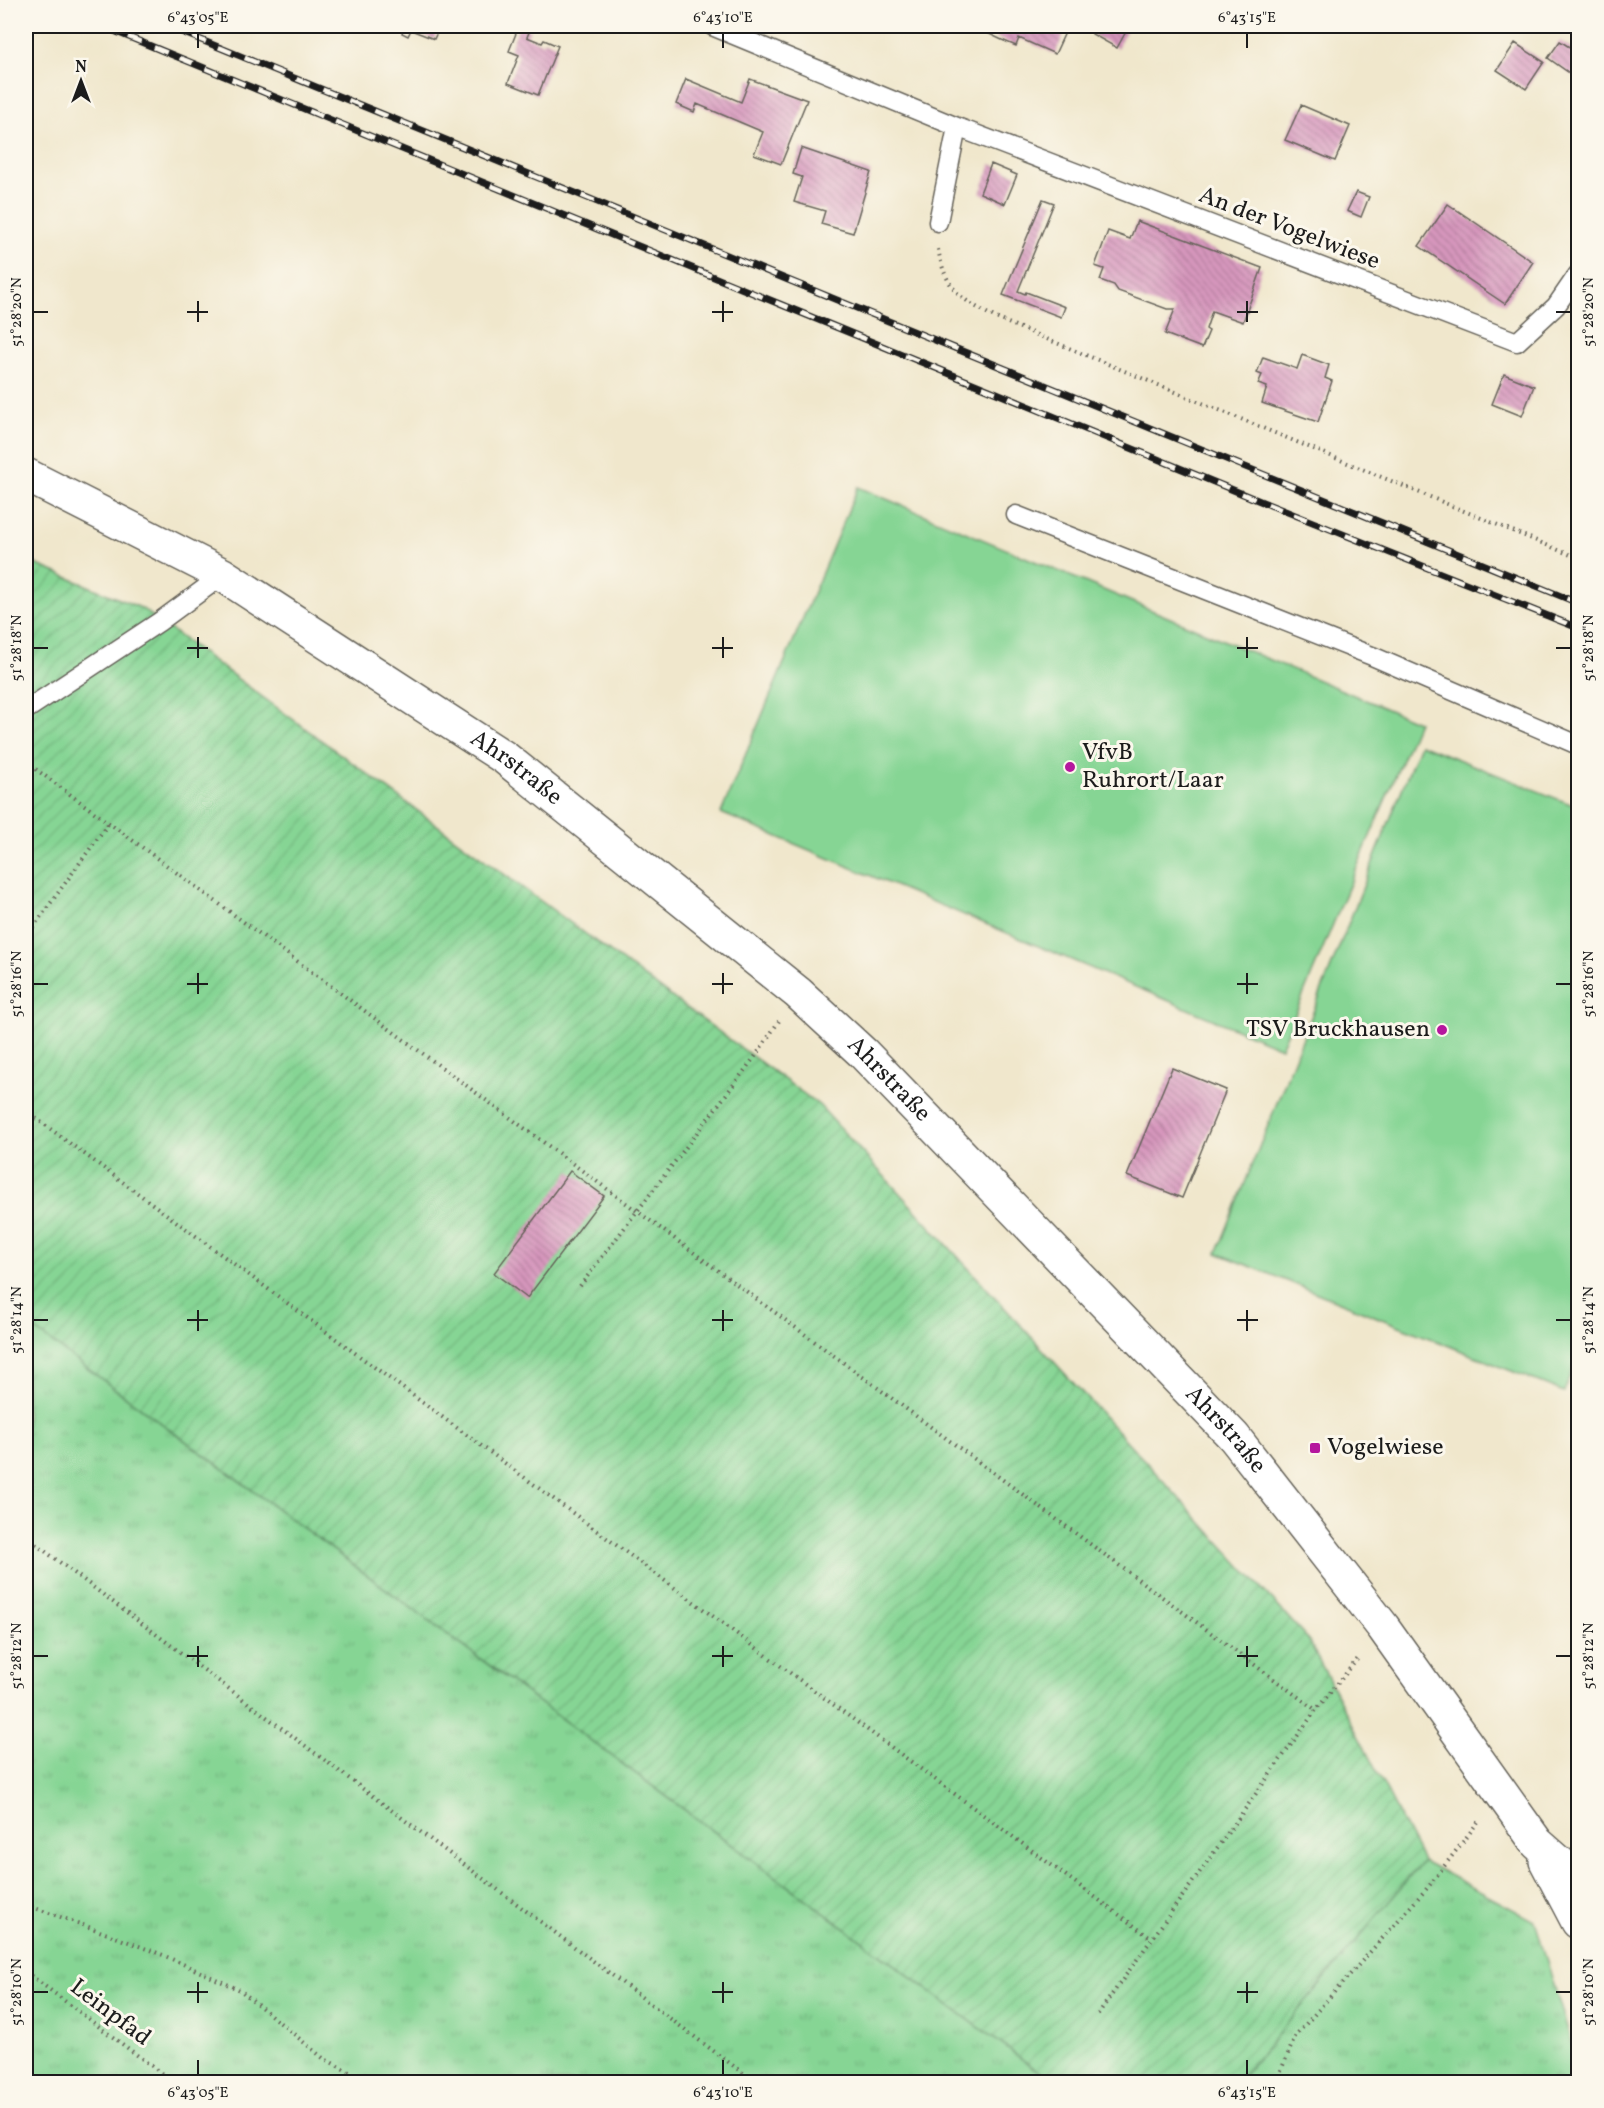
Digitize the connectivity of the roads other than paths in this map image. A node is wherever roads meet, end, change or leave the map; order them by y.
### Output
1 (712, 26) edge
2 (957, 127) junction
3 (938, 222) road end
4 (1578, 274) edge
5 (26, 475) edge
6 (1016, 514) dead end
7 (223, 575) junction
8 (26, 710) edge
9 (1578, 745) edge
10 (1537, 1843) junction
11 (1578, 1879) edge
12 (1578, 1922) edge

1 - 2 lane, An der Vogelwiese
2 - 3 lane
2 - 4 lane, An der Vogelwiese
5 - 7 street, Ahrstraße
6 - 9 lane
7 - 8 lane
7 - 10 street, Ahrstraße
10 - 11 street, Ahrstraße
10 - 12 street

